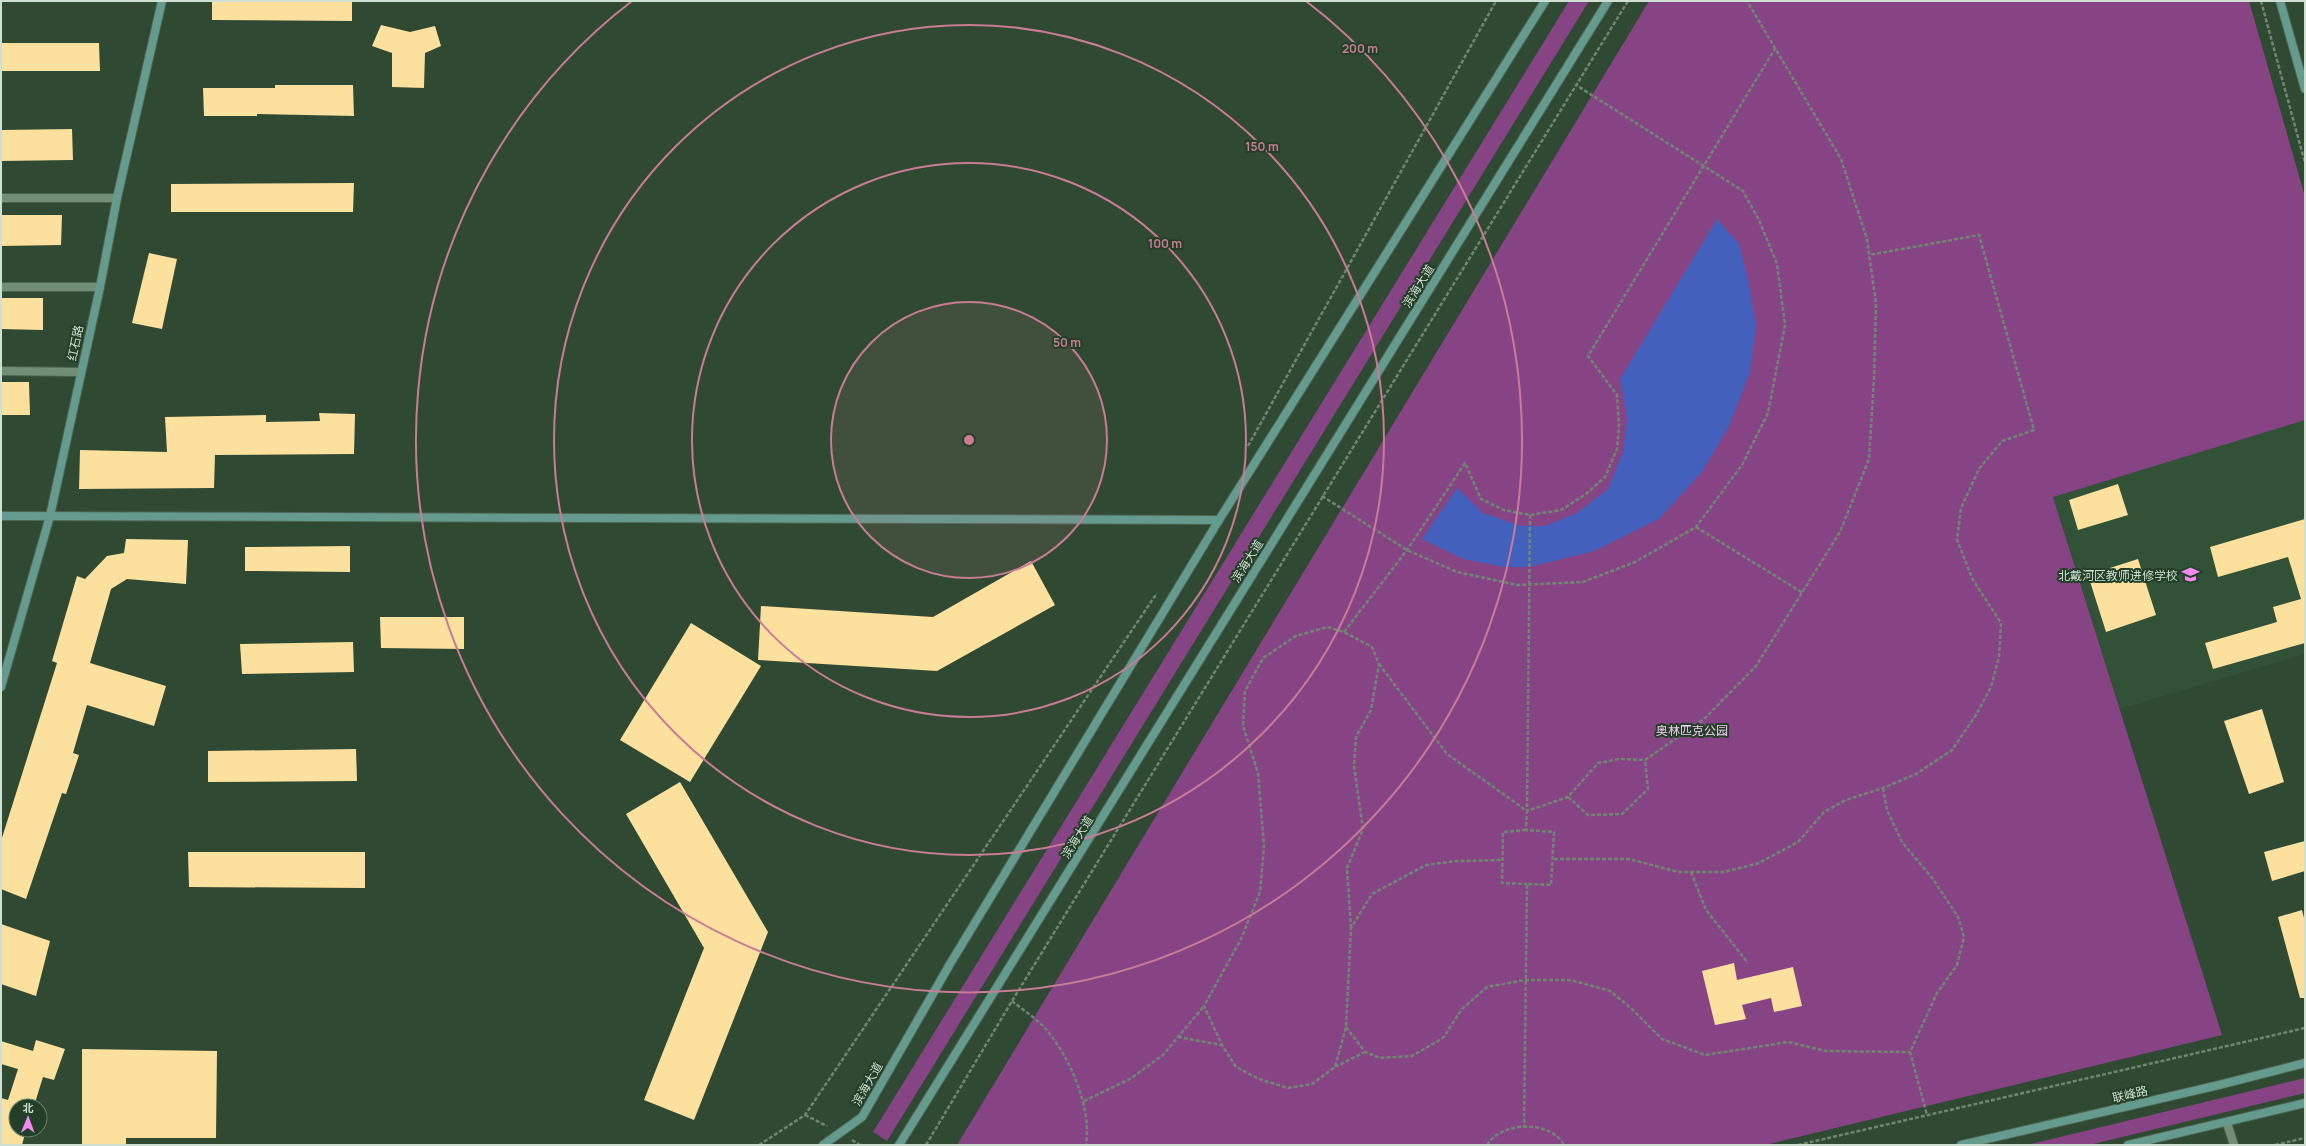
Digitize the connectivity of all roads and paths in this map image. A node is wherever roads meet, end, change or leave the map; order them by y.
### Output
1 (162, 1) edge
2 (1496, 1) edge
3 (1545, 1) edge
4 (1608, 1) edge
5 (1628, 1) edge
6 (1748, 1) edge
7 (2260, 1) edge
8 (2280, 1) edge
9 (1776, 47) junction
10 (1576, 85) junction
11 (2305, 89) edge
12 (2305, 163) edge
13 (1704, 166) junction
14 (1, 198) edge
15 (117, 198) junction
16 (1869, 255) junction
17 (1, 287) edge
18 (100, 287) junction
19 (1, 371) edge
20 (81, 372) junction
21 (1245, 451) dead end
22 (1322, 496) junction
23 (1530, 515) junction
24 (1, 516) edge
25 (50, 516) junction
26 (1220, 520) junction
27 (1696, 527) junction
28 (1407, 550) junction
29 (1529, 584) junction
30 (1162, 586) dead end
31 (1803, 593) junction
32 (1344, 632) junction
33 (1379, 664) junction
34 (1, 687) edge
35 (1645, 760) junction
36 (1883, 788) junction
37 (1568, 797) junction
38 (1527, 811) junction
39 (1526, 830) junction
40 (1554, 858) junction
41 (1502, 860) junction
42 (1691, 872) junction
43 (1527, 884) junction
44 (1350, 928) junction
45 (1748, 963) dead end
46 (1525, 980) junction
47 (1012, 1000) junction
48 (1204, 1006) junction
49 (1346, 1027) junction
50 (2305, 1028) edge
51 (1178, 1037) junction
52 (1222, 1045) junction
53 (1365, 1052) junction
54 (1910, 1052) junction
55 (2305, 1063) edge
56 (1335, 1067) junction
57 (1084, 1101) junction
58 (2305, 1103) edge
59 (1927, 1115) junction
60 (2227, 1123) junction
61 (1524, 1126) junction
62 (2305, 1138) edge
63 (759, 1145) edge
64 (823, 1145) edge
65 (899, 1145) edge
66 (926, 1145) edge
67 (1086, 1145) edge
68 (1487, 1145) edge
69 (1564, 1145) edge
70 (1798, 1145) edge
71 (1961, 1145) edge
72 (2128, 1145) edge
73 (2234, 1145) edge
74 (2275, 1145) edge

1 - 15 main road, 红石路
2 - 21 path
3 - 26 main road, 滨海大道
4 - 65 main road, 滨海大道
5 - 10 path
6 - 9 path
7 - 12 path
8 - 11 main road
9 - 13 path
9 - 16 path
10 - 13 path
10 - 22 path
13 - 23 path
13 - 27 path
14 - 15 street
15 - 18 main road, 红石路
16 - 31 path
16 - 36 path
17 - 18 street
18 - 20 main road, 红石路
19 - 20 street
20 - 25 main road, 红石路
22 - 28 path
22 - 47 path
23 - 28 path
23 - 29 path
24 - 25 main road
25 - 26 main road
25 - 34 main road, 红石路
26 - 64 main road, 滨海大道
27 - 29 path
27 - 31 path
28 - 29 path
28 - 32 path
29 - 38 path
30 - 63 path
31 - 35 path
32 - 33 path
32 - 48 path
33 - 38 path
33 - 44 path
35 - 37 path
35 - 37 path
36 - 42 path
36 - 54 path
37 - 38 path
38 - 39 path
39 - 40 path
39 - 41 path
40 - 42 path
40 - 43 path
41 - 43 path
41 - 44 path
42 - 45 path
43 - 46 path
44 - 49 path
46 - 53 path
46 - 54 path
46 - 61 path
47 - 57 path
47 - 66 path
48 - 51 path
48 - 52 path
49 - 53 path
49 - 56 path
50 - 59 path
51 - 52 path
51 - 57 path
52 - 56 path
53 - 56 path
54 - 59 path
55 - 71 main road, 联峰路
57 - 67 path
58 - 60 main road
59 - 70 path
60 - 72 main road
60 - 73 street
61 - 68 path
61 - 69 path
62 - 74 path

